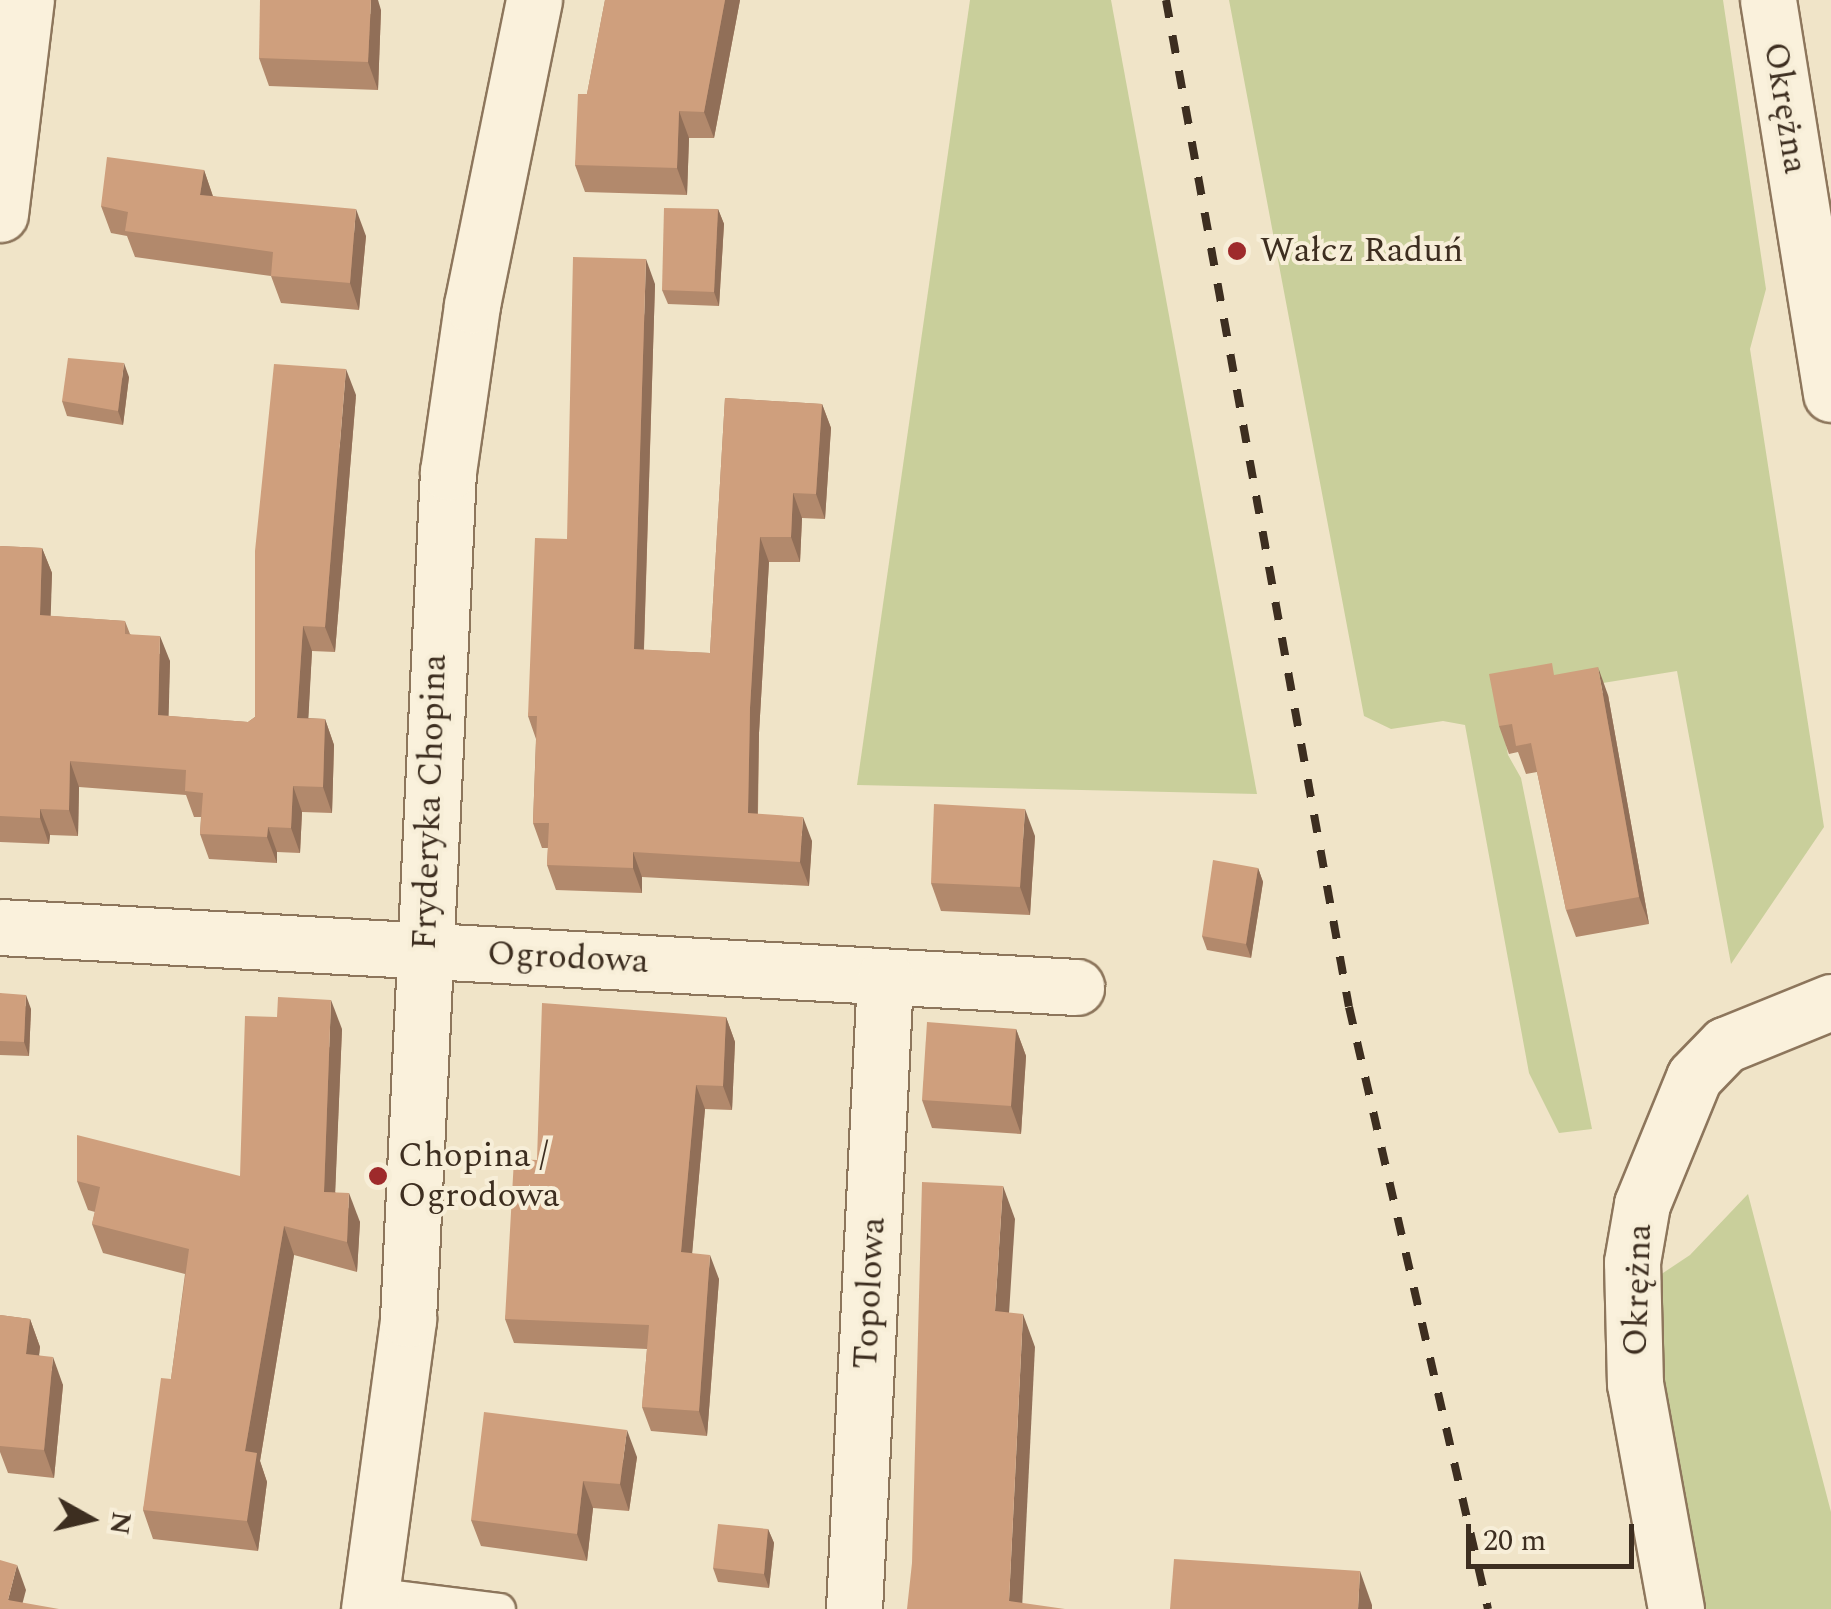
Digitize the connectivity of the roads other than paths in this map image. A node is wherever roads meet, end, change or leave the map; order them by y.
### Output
1 (26, 0) edge
2 (534, 0) edge
3 (1768, 0) edge
4 (0, 214) edge
5 (1831, 394) edge
6 (0, 927) edge
7 (424, 949) junction
8 (885, 977) junction
9 (1076, 987) dead end
10 (1831, 1002) edge
11 (370, 1601) edge
12 (500, 1609) edge
13 (854, 1609) edge
14 (1676, 1609) edge

1 - 4 street
2 - 7 street, Fryderyka Chopina
3 - 5 street, Okrężna
6 - 7 street, Ogrodowa
7 - 8 street, Ogrodowa
7 - 11 street, Fryderyka Chopina
8 - 9 street, Ogrodowa
8 - 13 street, Topolowa
10 - 14 street, Okrężna
11 - 12 lane

